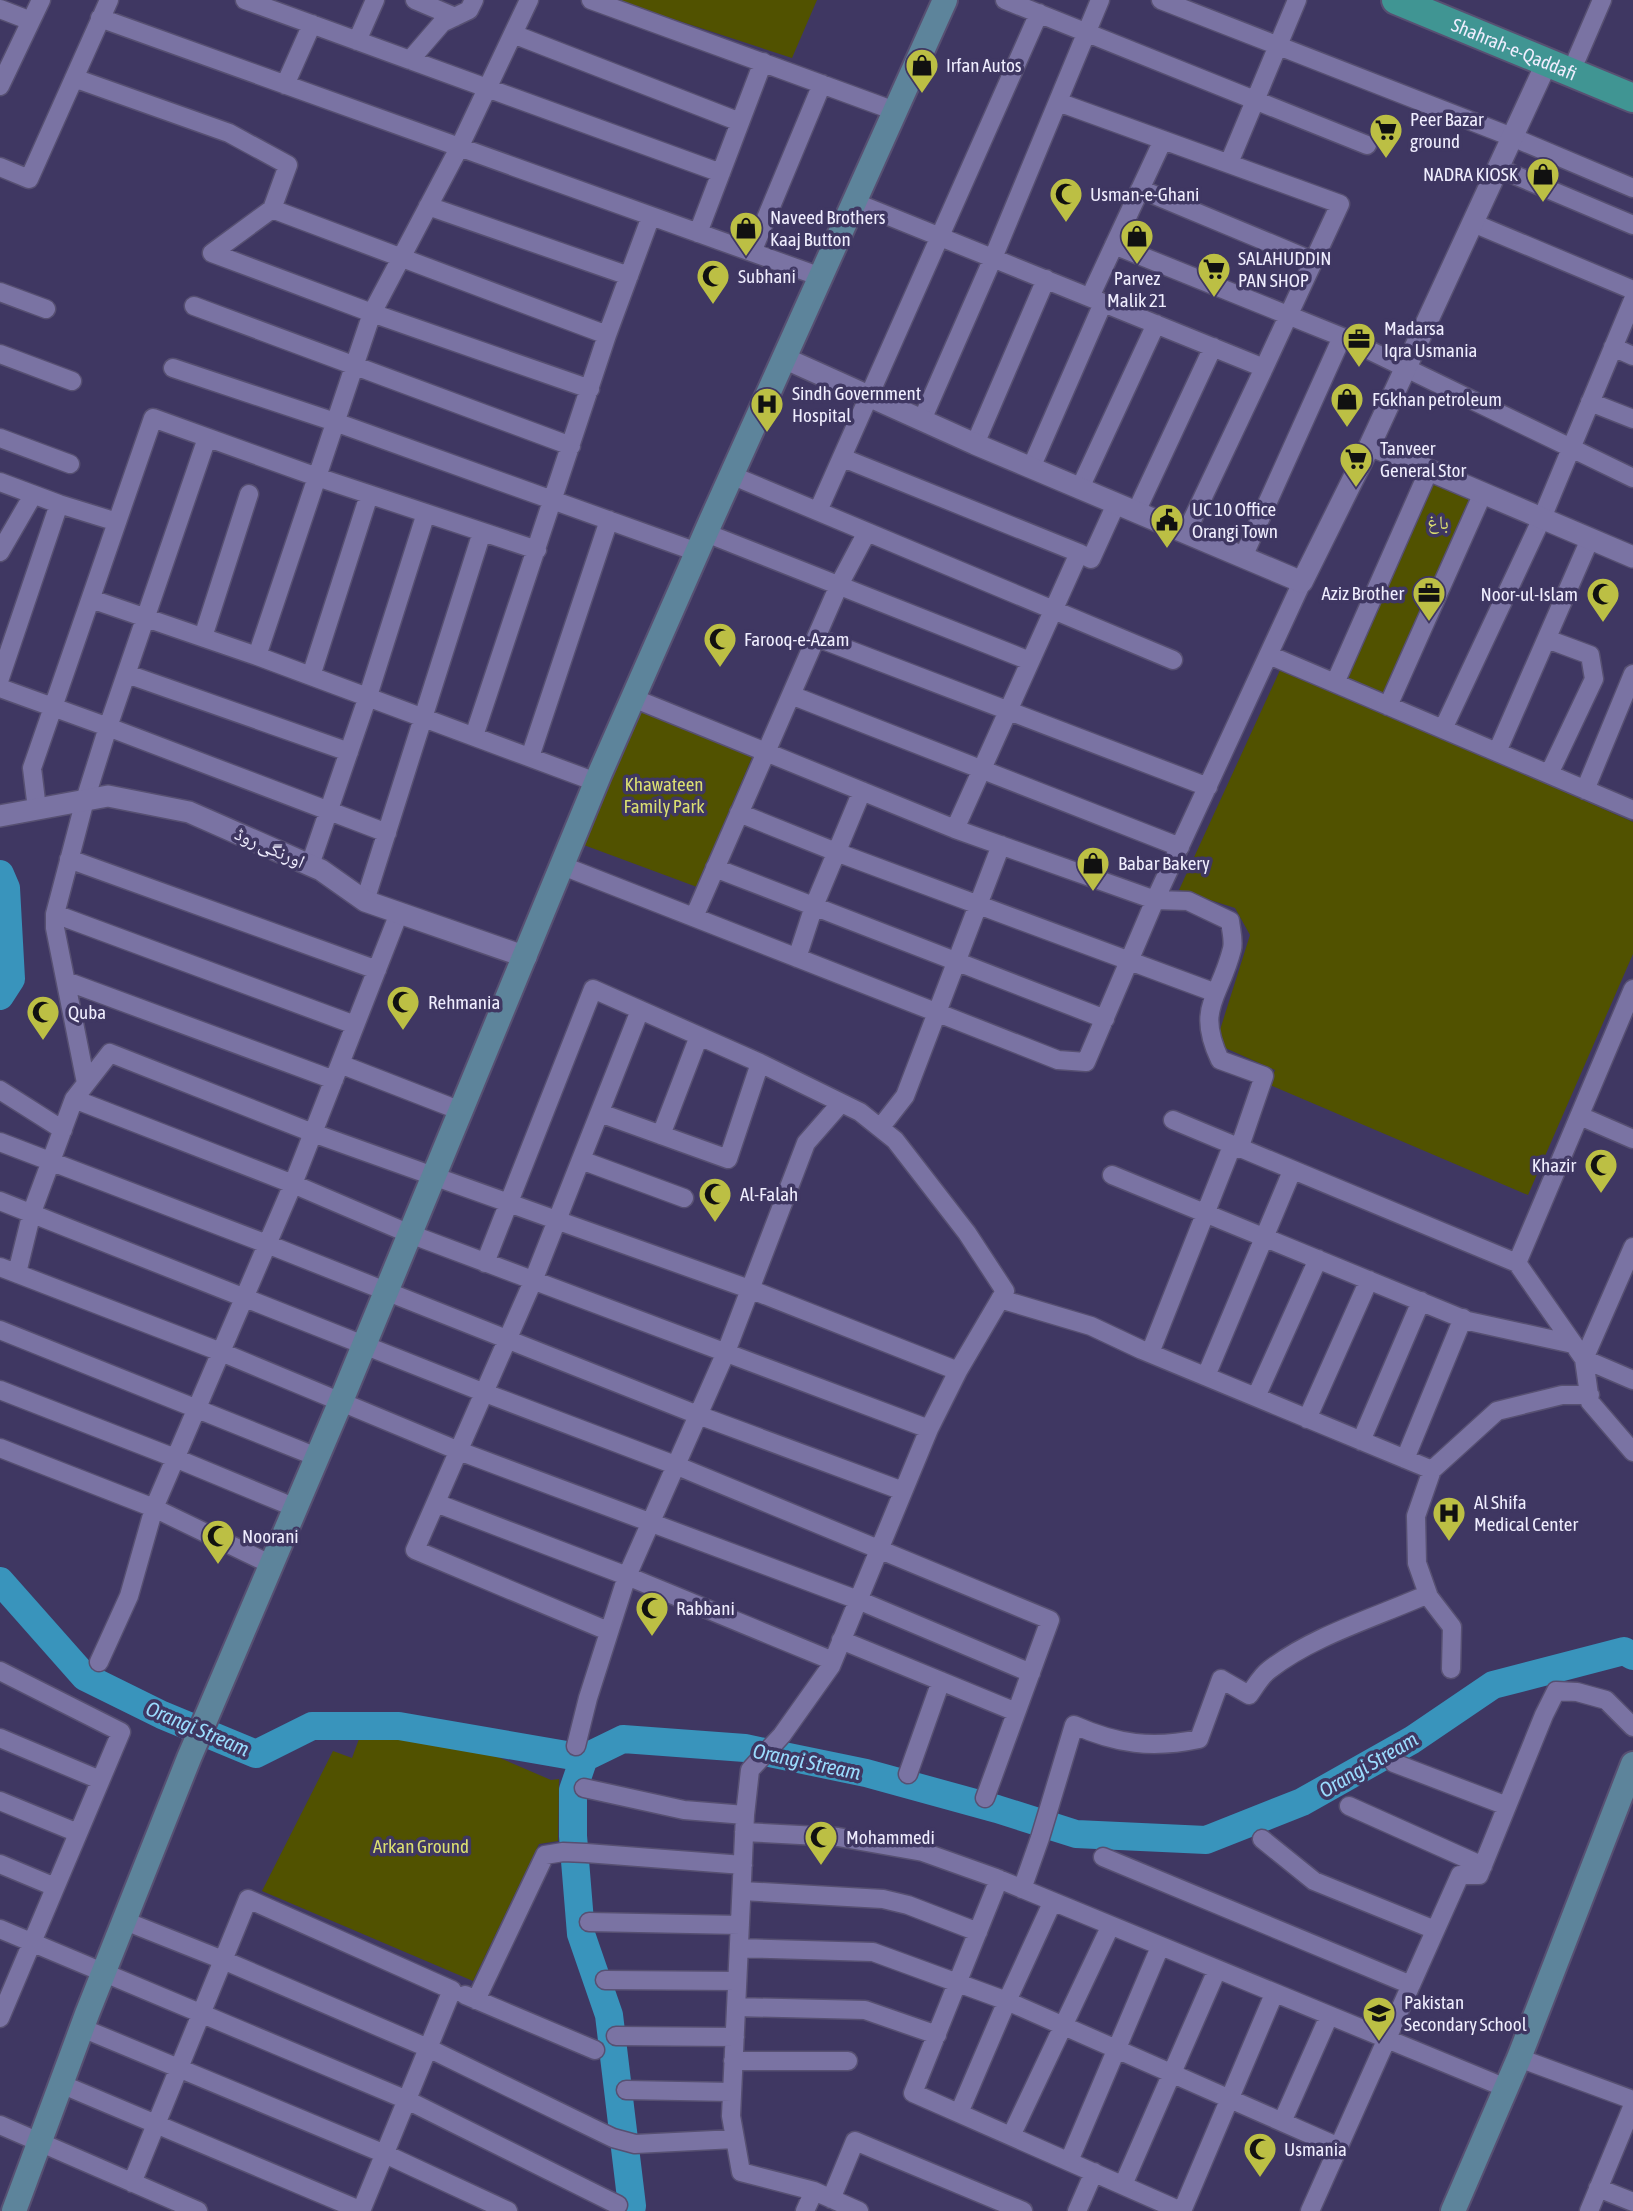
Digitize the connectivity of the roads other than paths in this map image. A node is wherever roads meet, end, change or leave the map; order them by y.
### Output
1 (41, 0) edge
2 (109, 0) edge
3 (375, 0) edge
4 (415, 0) edge
5 (474, 0) edge
6 (529, 0) edge
7 (591, 0) edge
8 (945, 0) edge
9 (1005, 0) edge
10 (1100, 0) edge
11 (1161, 0) edge
12 (1297, 0) edge
13 (1396, 0) edge
14 (1441, 0) edge
15 (1602, 0) edge
16 (248, 1) edge
17 (0, 9) edge
18 (1039, 13) junction
19 (455, 17) junction
20 (100, 18) junction
21 (31, 21) junction
22 (312, 24) junction
23 (1087, 32) junction
24 (513, 34) junction
25 (357, 41) junction
26 (1278, 46) junction
27 (1577, 58) junction
28 (410, 60) junction
29 (763, 62) junction
30 (1547, 62) junction
31 (74, 78) junction
32 (1633, 81) edge
33 (822, 84) junction
34 (285, 85) junction
35 (0, 86) edge
36 (487, 89) junction
37 (1633, 98) edge
38 (1255, 100) junction
39 (1058, 102) junction
40 (895, 110) junction
41 (740, 122) junction
42 (1512, 137) junction
43 (1163, 140) junction
44 (1367, 145) dead end
45 (458, 148) junction
46 (1229, 163) junction
47 (0, 167) edge
48 (1498, 168) junction
49 (721, 173) junction
50 (1633, 188) edge
51 (1140, 189) junction
52 (854, 202) junction
53 (428, 206) junction
54 (272, 209) junction
55 (651, 216) junction
56 (1473, 223) junction
57 (1633, 225) edge
58 (698, 233) junction
59 (941, 237) junction
60 (1114, 245) junction
61 (752, 252) junction
62 (401, 258) junction
63 (993, 258) junction
64 (1313, 261) junction
65 (629, 276) junction
66 (821, 277) junction
67 (1046, 279) junction
68 (1633, 290) edge
69 (0, 292) edge
70 (1633, 299) edge
71 (1096, 300) junction
72 (194, 306) dead end
73 (46, 309) dead end
74 (372, 313) junction
75 (1289, 314) junction
76 (1156, 324) junction
77 (607, 335) junction
78 (1342, 337) junction
79 (1213, 347) junction
80 (1613, 348) junction
81 (0, 354) edge
82 (1633, 356) edge
83 (784, 358) junction
84 (354, 365) junction
85 (173, 368) dead end
86 (1264, 368) junction
87 (1405, 368) junction
88 (72, 381) dead end
89 (590, 389) junction
90 (871, 397) junction
91 (1590, 402) junction
92 (1633, 419) edge
93 (922, 421) junction
94 (335, 422) junction
95 (0, 438) edge
96 (207, 438) junction
97 (975, 444) junction
98 (1370, 445) junction
99 (571, 446) junction
100 (1571, 448) junction
101 (843, 458) junction
102 (70, 464) dead end
103 (1031, 468) junction
104 (1429, 470) junction
105 (732, 475) junction
106 (317, 477) junction
107 (1633, 478) edge
108 (0, 482) edge
109 (1080, 488) junction
110 (1483, 493) junction
111 (249, 494) dead end
112 (33, 495) junction
113 (369, 495) junction
114 (554, 500) junction
115 (59, 504) junction
116 (1126, 508) junction
117 (818, 511) junction
118 (426, 513) junction
119 (1542, 518) junction
120 (609, 520) junction
121 (117, 522) junction
122 (867, 531) junction
123 (482, 532) junction
124 (1186, 533) junction
125 (1590, 539) junction
126 (701, 542) junction
127 (1, 550) edge
128 (537, 550) junction
129 (1079, 553) junction
130 (1633, 556) edge
131 (1243, 557) junction
132 (1302, 582) junction
133 (839, 586) junction
134 (91, 599) junction
135 (1054, 609) junction
136 (146, 618) junction
137 (203, 637) junction
138 (818, 638) junction
139 (1547, 639) junction
140 (1269, 655) junction
141 (257, 656) junction
142 (1173, 660) dead end
143 (1030, 662) junction
144 (127, 674) junction
145 (1633, 674) edge
146 (311, 676) junction
147 (0, 678) edge
148 (1335, 683) junction
149 (0, 688) edge
150 (792, 695) junction
151 (368, 696) junction
152 (633, 698) junction
153 (1388, 706) junction
154 (53, 708) junction
155 (1008, 711) junction
156 (424, 717) junction
157 (108, 727) junction
158 (1443, 729) junction
159 (474, 736) junction
160 (349, 752) junction
161 (765, 752) junction
162 (1497, 752) junction
163 (530, 757) junction
164 (982, 769) junction
165 (1549, 774) junction
166 (596, 782) junction
167 (1208, 787) junction
168 (1586, 790) junction
169 (862, 791) junction
170 (85, 800) junction
171 (37, 808) junction
172 (1633, 810) edge
173 (329, 811) junction
174 (739, 814) junction
175 (6, 815) edge
176 (955, 829) junction
177 (387, 833) junction
178 (1001, 845) junction
179 (1180, 847) junction
180 (836, 852) junction
181 (69, 859) junction
182 (310, 865) junction
183 (563, 866) junction
184 (715, 868) junction
185 (1156, 900) junction
186 (365, 901) junction
187 (978, 905) junction
188 (814, 906) junction
189 (399, 913) junction
190 (55, 914) junction
191 (694, 918) junction
192 (526, 957) junction
193 (797, 958) junction
194 (957, 961) junction
195 (1129, 961) junction
196 (377, 970) junction
197 (65, 981) junction
198 (1633, 989) edge
199 (1216, 993) junction
200 (640, 1010) junction
201 (937, 1013) junction
202 (1105, 1018) junction
203 (355, 1024) junction
204 (699, 1036) junction
205 (760, 1063) junction
206 (337, 1072) junction
207 (86, 1083) junction
208 (0, 1090) edge
209 (74, 1099) junction
210 (841, 1103) junction
211 (461, 1111) junction
212 (600, 1113) junction
213 (1580, 1116) junction
214 (1173, 1120) dead end
215 (880, 1128) junction
216 (63, 1130) junction
217 (313, 1133) junction
218 (661, 1135) junction
219 (1633, 1139) edge
220 (0, 1142) edge
221 (1236, 1148) junction
222 (581, 1160) junction
223 (52, 1161) junction
224 (1292, 1171) junction
225 (1112, 1175) dead end
226 (434, 1177) junction
227 (293, 1184) junction
228 (684, 1198) dead end
229 (0, 1201) edge
230 (508, 1202) junction
231 (32, 1212) junction
232 (1206, 1212) junction
233 (558, 1220) junction
234 (410, 1234) junction
235 (1265, 1236) junction
236 (267, 1244) junction
237 (1633, 1247) edge
238 (1318, 1259) junction
239 (485, 1263) junction
240 (1517, 1263) junction
241 (8, 1270) edge
242 (1369, 1280) junction
243 (533, 1281) junction
244 (751, 1290) junction
245 (386, 1292) junction
246 (244, 1297) junction
247 (1000, 1299) junction
248 (1421, 1301) junction
249 (1463, 1318) junction
250 (0, 1331) edge
251 (508, 1339) junction
252 (1573, 1344) junction
253 (364, 1345) junction
254 (221, 1352) junction
255 (726, 1352) junction
256 (1150, 1353) junction
257 (1584, 1359) junction
258 (958, 1371) junction
259 (1206, 1376) junction
260 (1633, 1380) edge
261 (0, 1390) edge
262 (485, 1393) junction
263 (1590, 1395) junction
264 (1256, 1397) junction
265 (341, 1401) junction
266 (196, 1408) junction
267 (698, 1415) junction
268 (1307, 1419) junction
269 (929, 1429) junction
270 (1361, 1441) junction
271 (0, 1448) edge
272 (459, 1451) junction
273 (1633, 1452) edge
274 (317, 1457) junction
275 (176, 1458) junction
276 (1405, 1459) junction
277 (675, 1465) junction
278 (1432, 1471) junction
279 (903, 1491) junction
280 (436, 1503) junction
281 (154, 1508) junction
282 (296, 1508) junction
283 (649, 1523) junction
284 (879, 1548) junction
285 (272, 1565) junction
286 (626, 1576) junction
287 (1428, 1594) junction
288 (858, 1600) junction
289 (608, 1631) junction
290 (841, 1640) junction
291 (833, 1661) junction
292 (99, 1662) dead end
293 (1451, 1669) dead end
294 (0, 1671) edge
295 (1031, 1673) junction
296 (941, 1681) junction
297 (1016, 1713) junction
298 (1633, 1727) edge
299 (0, 1738) edge
300 (576, 1746) dead end
301 (1394, 1763) dead end
302 (1633, 1764) edge
303 (908, 1774) dead end
304 (100, 1780) junction
305 (584, 1788) dead end
306 (985, 1798) dead end
307 (0, 1801) edge
308 (1349, 1806) dead end
309 (1507, 1806) junction
310 (745, 1823) junction
311 (78, 1833) junction
312 (1262, 1839) dead end
313 (1103, 1857) dead end
314 (0, 1864) edge
315 (743, 1865) junction
316 (1483, 1866) junction
317 (999, 1879) junction
318 (55, 1887) junction
319 (1022, 1889) junction
320 (742, 1891) junction
321 (1052, 1903) junction
322 (125, 1921) junction
323 (589, 1922) dead end
324 (740, 1925) junction
325 (1110, 1927) junction
326 (0, 1929) edge
327 (1435, 1930) junction
328 (978, 1932) junction
329 (32, 1942) junction
330 (1160, 1947) junction
331 (739, 1948) junction
332 (223, 1960) junction
333 (1217, 1970) junction
334 (103, 1974) junction
335 (606, 1980) dead end
336 (737, 1981) junction
337 (958, 1981) junction
338 (1411, 1985) junction
339 (452, 1990) junction
340 (5, 1992) edge
341 (1274, 1994) junction
342 (476, 2000) junction
343 (1007, 2001) junction
344 (736, 2007) junction
345 (202, 2013) junction
346 (1329, 2016) junction
347 (0, 2018) edge
348 (1062, 2025) junction
349 (82, 2028) junction
350 (937, 2035) junction
351 (617, 2036) dead end
352 (735, 2037) junction
353 (1386, 2040) junction
354 (428, 2048) junction
355 (1119, 2049) junction
356 (595, 2050) dead end
357 (1519, 2058) junction
358 (733, 2061) junction
359 (848, 2061) dead end
360 (179, 2069) junction
361 (1172, 2073) junction
362 (61, 2084) junction
363 (1506, 2088) junction
364 (626, 2091) dead end
365 (732, 2092) junction
366 (1229, 2099) junction
367 (407, 2100) junction
368 (1633, 2100) edge
369 (1633, 2105) edge
370 (959, 2113) junction
371 (1282, 2122) junction
372 (156, 2124) junction
373 (0, 2125) edge
374 (1011, 2136) junction
375 (735, 2139) junction
376 (40, 2141) junction
377 (1339, 2147) junction
378 (385, 2154) junction
379 (1069, 2161) junction
380 (1094, 2172) junction
381 (132, 2183) junction
382 (1123, 2185) junction
383 (1598, 2188) junction
384 (814, 2192) junction
385 (831, 2199) junction
386 (1633, 2202) edge
387 (618, 2205) dead end
388 (20, 2209) edge
389 (198, 2211) edge
390 (362, 2211) edge
391 (509, 2211) edge
392 (806, 2211) edge
393 (859, 2211) edge
394 (1023, 2211) edge
395 (1077, 2211) edge
396 (1181, 2211) edge
397 (1310, 2211) edge
398 (1453, 2211) edge
399 (1588, 2211) edge

1 - 21 street
2 - 20 street
3 - 25 street
4 - 19 street
5 - 19 street
6 - 24 street
7 - 29 street
8 - 40 main road
9 - 18 street
10 - 23 street
11 - 26 street
12 - 26 street
13 - 30 main road, Shahrah-e-Qaddafi
14 - 27 main road, Shahrah-e-Qaddafi
15 - 27 street
16 - 22 street
17 - 21 street
18 - 23 street
18 - 59 street
19 - 28 street
20 - 31 street
20 - 34 street
21 - 35 street
22 - 25 street
22 - 34 street
23 - 38 street
23 - 39 street
24 - 36 street
24 - 41 street
25 - 28 street
26 - 38 street
26 - 42 street
27 - 32 main road, Shahrah-e-Qaddafi
28 - 36 street
29 - 33 street
29 - 41 street
30 - 37 main road, Shahrah-e-Qaddafi
30 - 42 street
31 - 47 street
31 - 54 street
33 - 40 street
33 - 61 street
34 - 45 street
36 - 45 street
36 - 49 street
38 - 44 street
38 - 46 street
39 - 43 street
39 - 63 street
40 - 52 main road
41 - 49 street
42 - 48 street
42 - 50 street
43 - 46 street
43 - 51 street
45 - 53 street
45 - 55 street
46 - 64 street
48 - 56 street
48 - 57 street
49 - 58 street
51 - 60 street
51 - 64 street
52 - 59 street
52 - 66 main road
53 - 62 street
53 - 65 street
54 - 62 street
54 - 74 street
55 - 58 street
55 - 65 street
56 - 68 street
56 - 87 street
58 - 61 street
59 - 63 street
59 - 90 street
60 - 71 street
60 - 75 street
61 - 66 street
62 - 74 street
62 - 77 street
63 - 67 street
63 - 93 street
64 - 75 street
65 - 77 street
66 - 83 main road
67 - 71 street
67 - 97 street
69 - 73 street
70 - 80 street
71 - 76 street
71 - 103 street
72 - 84 street
74 - 84 street
74 - 89 street
75 - 78 street
75 - 86 street
76 - 79 street
76 - 109 street
77 - 89 street
78 - 87 street
78 - 131 street
79 - 86 street
79 - 116 street
80 - 82 street
80 - 91 street
81 - 88 street
83 - 90 street
83 - 105 main road
84 - 94 street
84 - 99 street
85 - 94 street
86 - 124 street
87 - 98 street
87 - 100 street
89 - 99 street
90 - 93 street
90 - 101 street
91 - 92 street
91 - 100 street
93 - 97 street
94 - 106 street
94 - 114 street
95 - 102 street
96 - 106 street
96 - 121 street
96 - 136 street
97 - 103 street
98 - 104 street
98 - 132 street
99 - 114 street
100 - 107 street
100 - 119 street
101 - 117 street
101 - 129 street
103 - 109 street
104 - 110 street
104 - 148 street
105 - 117 street
105 - 126 main road
106 - 113 street
106 - 141 street
108 - 112 street
109 - 116 street
110 - 119 street
110 - 153 street
111 - 137 street
112 - 115 street
112 - 127 street
113 - 118 street
113 - 146 street
114 - 120 street
114 - 128 street
115 - 121 street
115 - 147 street
116 - 124 street
116 - 129 street
117 - 122 street
118 - 123 street
118 - 151 street
119 - 125 street
119 - 158 street
120 - 126 street
120 - 163 street
121 - 134 street
122 - 133 street
122 - 135 street
123 - 128 street
123 - 156 street
124 - 131 street
125 - 130 street
125 - 139 street
126 - 133 street
126 - 152 main road
128 - 159 street
129 - 135 street
131 - 132 street
132 - 140 street
133 - 138 street
133 - 143 street
134 - 136 street
134 - 154 street
135 - 142 street
135 - 143 street
136 - 137 street
136 - 144 street
137 - 141 street
138 - 150 street
138 - 155 street
139 - 162 street
139 - 165 street
140 - 148 street
140 - 167 street
141 - 146 street
143 - 155 street
144 - 157 street
144 - 160 street
145 - 168 street
146 - 151 street
148 - 153 street
149 - 154 street
150 - 161 street
150 - 164 street
151 - 156 street
151 - 160 street
152 - 161 street
152 - 166 main road
153 - 158 street
154 - 157 street
154 - 171 street
155 - 164 street
155 - 167 street
156 - 159 street
156 - 177 street
157 - 170 street
157 - 173 street
158 - 162 street
159 - 163 street
160 - 173 street
161 - 169 street
161 - 174 street
162 - 165 street
163 - 166 street
164 - 176 street
164 - 179 street
165 - 168 street
166 - 183 main road
167 - 179 street
168 - 172 street
169 - 176 street
169 - 180 street
170 - 171 street, اورنگی روڈ
170 - 181 street
170 - 182 street, اورنگی روڈ
171 - 175 street, اورنگی روڈ
173 - 177 street
173 - 182 street
174 - 180 street
174 - 184 street
176 - 178 street
177 - 186 street
178 - 185 street
178 - 187 street
179 - 185 street
180 - 187 street
180 - 188 street
181 - 190 street
181 - 196 street
182 - 186 street, اورنگی روڈ
183 - 191 street
183 - 192 main road
184 - 188 street
184 - 191 street
185 - 195 street
185 - 199 street
186 - 189 street, اورنگی روڈ
187 - 194 street
187 - 195 street
188 - 193 street
188 - 194 street
189 - 192 street, اورنگی روڈ
189 - 196 street
190 - 197 street
190 - 203 street
191 - 193 street
192 - 211 main road
193 - 201 street
194 - 201 street
194 - 202 street
195 - 199 street
195 - 202 street
196 - 203 street
197 - 206 street
197 - 207 street
198 - 213 street
199 - 221 street
200 - 204 street
200 - 212 street
200 - 230 street
201 - 202 street
201 - 215 street
203 - 206 street
204 - 205 street
204 - 218 street
205 - 210 street
205 - 218 street
206 - 211 street
206 - 217 street
207 - 209 street
207 - 217 street
208 - 216 street
209 - 216 street
209 - 227 street
210 - 215 street
210 - 244 street
211 - 226 main road
212 - 218 street
212 - 222 street
213 - 219 street
213 - 240 street
214 - 221 street
215 - 247 street
216 - 223 street
217 - 226 street
217 - 227 street
220 - 223 street
221 - 224 street
221 - 232 street
222 - 228 street
222 - 233 street
223 - 231 street
223 - 236 street
224 - 235 street
224 - 240 street
225 - 232 street
226 - 230 street
226 - 234 main road
227 - 234 street
227 - 236 street
229 - 231 street
230 - 233 street
230 - 239 street
231 - 241 street
231 - 246 street
232 - 235 street
232 - 256 street
233 - 243 street
233 - 244 street
234 - 239 street
234 - 245 main road
235 - 238 street
235 - 259 street
236 - 245 street
236 - 246 street
237 - 257 street
238 - 242 street
238 - 264 street
239 - 243 street
240 - 252 street
241 - 254 street
242 - 248 street
242 - 268 street
243 - 251 street
243 - 255 street
244 - 255 street
244 - 258 street
245 - 251 street
245 - 253 main road
246 - 253 street
246 - 254 street
247 - 256 street
247 - 258 street
248 - 249 street
248 - 270 street
249 - 252 street
249 - 276 street
250 - 266 street
251 - 262 street
251 - 267 street
252 - 257 street
253 - 262 street
253 - 265 main road
254 - 265 street
254 - 266 street
255 - 267 street
255 - 269 street
256 - 259 street
257 - 260 street
257 - 263 street
258 - 269 street
259 - 264 street
261 - 275 street
262 - 272 street
262 - 277 street
263 - 273 street
263 - 278 street
264 - 268 street
265 - 272 street
265 - 274 main road
266 - 274 street
266 - 275 street
267 - 277 street
267 - 279 street
268 - 270 street
269 - 279 street
270 - 276 street
271 - 281 street
272 - 280 street
272 - 283 street
274 - 282 main road
275 - 281 street
275 - 282 street
276 - 278 street
277 - 283 street
277 - 284 street
278 - 287 street
279 - 284 street
280 - 286 street
280 - 289 street
281 - 285 street
281 - 292 street
282 - 285 main road
283 - 286 street
283 - 288 street
284 - 288 street
284 - 295 street
285 - 322 main road
286 - 289 street
286 - 291 street
287 - 293 street
287 - 319 street
288 - 290 street
288 - 295 street
289 - 300 street
290 - 291 street
290 - 296 street
291 - 310 street
294 - 304 street
295 - 297 street
296 - 297 street
296 - 303 street
297 - 306 street
298 - 309 street
299 - 304 street
301 - 309 street
302 - 357 main road
304 - 311 street
305 - 310 street
307 - 311 street
308 - 316 street
309 - 316 street
310 - 315 street
310 - 317 street
311 - 318 street
312 - 327 street
313 - 338 street
314 - 318 street
315 - 320 street
315 - 342 street
316 - 327 street
317 - 319 street
317 - 328 street
318 - 329 street
319 - 321 street
320 - 324 street
320 - 328 street
321 - 325 street
321 - 343 street
322 - 332 street
322 - 334 main road
323 - 324 street
324 - 331 street
325 - 330 street
325 - 348 street
326 - 329 street
327 - 338 street
328 - 337 street
329 - 334 street
329 - 340 street
330 - 333 street
330 - 355 street
331 - 336 street
331 - 337 street
332 - 339 street
332 - 345 street
332 - 354 street
333 - 341 street
333 - 361 street
334 - 345 street
334 - 349 main road
335 - 336 street
336 - 344 street
337 - 343 street
337 - 350 street
338 - 353 street
339 - 342 street
339 - 354 street
340 - 347 street
341 - 346 street
341 - 366 street
342 - 356 street
343 - 348 street
343 - 370 street
344 - 350 street
344 - 352 street
345 - 360 street
345 - 367 street
346 - 353 street
346 - 371 street
348 - 355 street
348 - 374 street
349 - 360 street
349 - 362 main road
350 - 370 street
351 - 352 street
352 - 358 street
353 - 363 street
353 - 377 street
354 - 367 street
354 - 375 street
355 - 361 street
355 - 379 street
357 - 363 main road
357 - 368 street
358 - 359 street
358 - 365 street
360 - 372 street
360 - 378 street
361 - 366 street
361 - 382 street
362 - 372 street
362 - 376 main road
363 - 398 main road
364 - 365 street
365 - 375 street
366 - 371 street
366 - 396 street
367 - 378 street
367 - 387 street
369 - 383 street
370 - 374 street
371 - 377 street
372 - 381 street
372 - 390 street
373 - 376 street
374 - 379 street
375 - 384 street
376 - 381 street
376 - 388 main road
377 - 397 street
378 - 390 street
378 - 391 street
379 - 380 street
380 - 382 street
380 - 395 street
381 - 389 street
382 - 396 street
383 - 386 street
383 - 399 street
384 - 385 street
384 - 392 street
385 - 393 street
385 - 394 street

